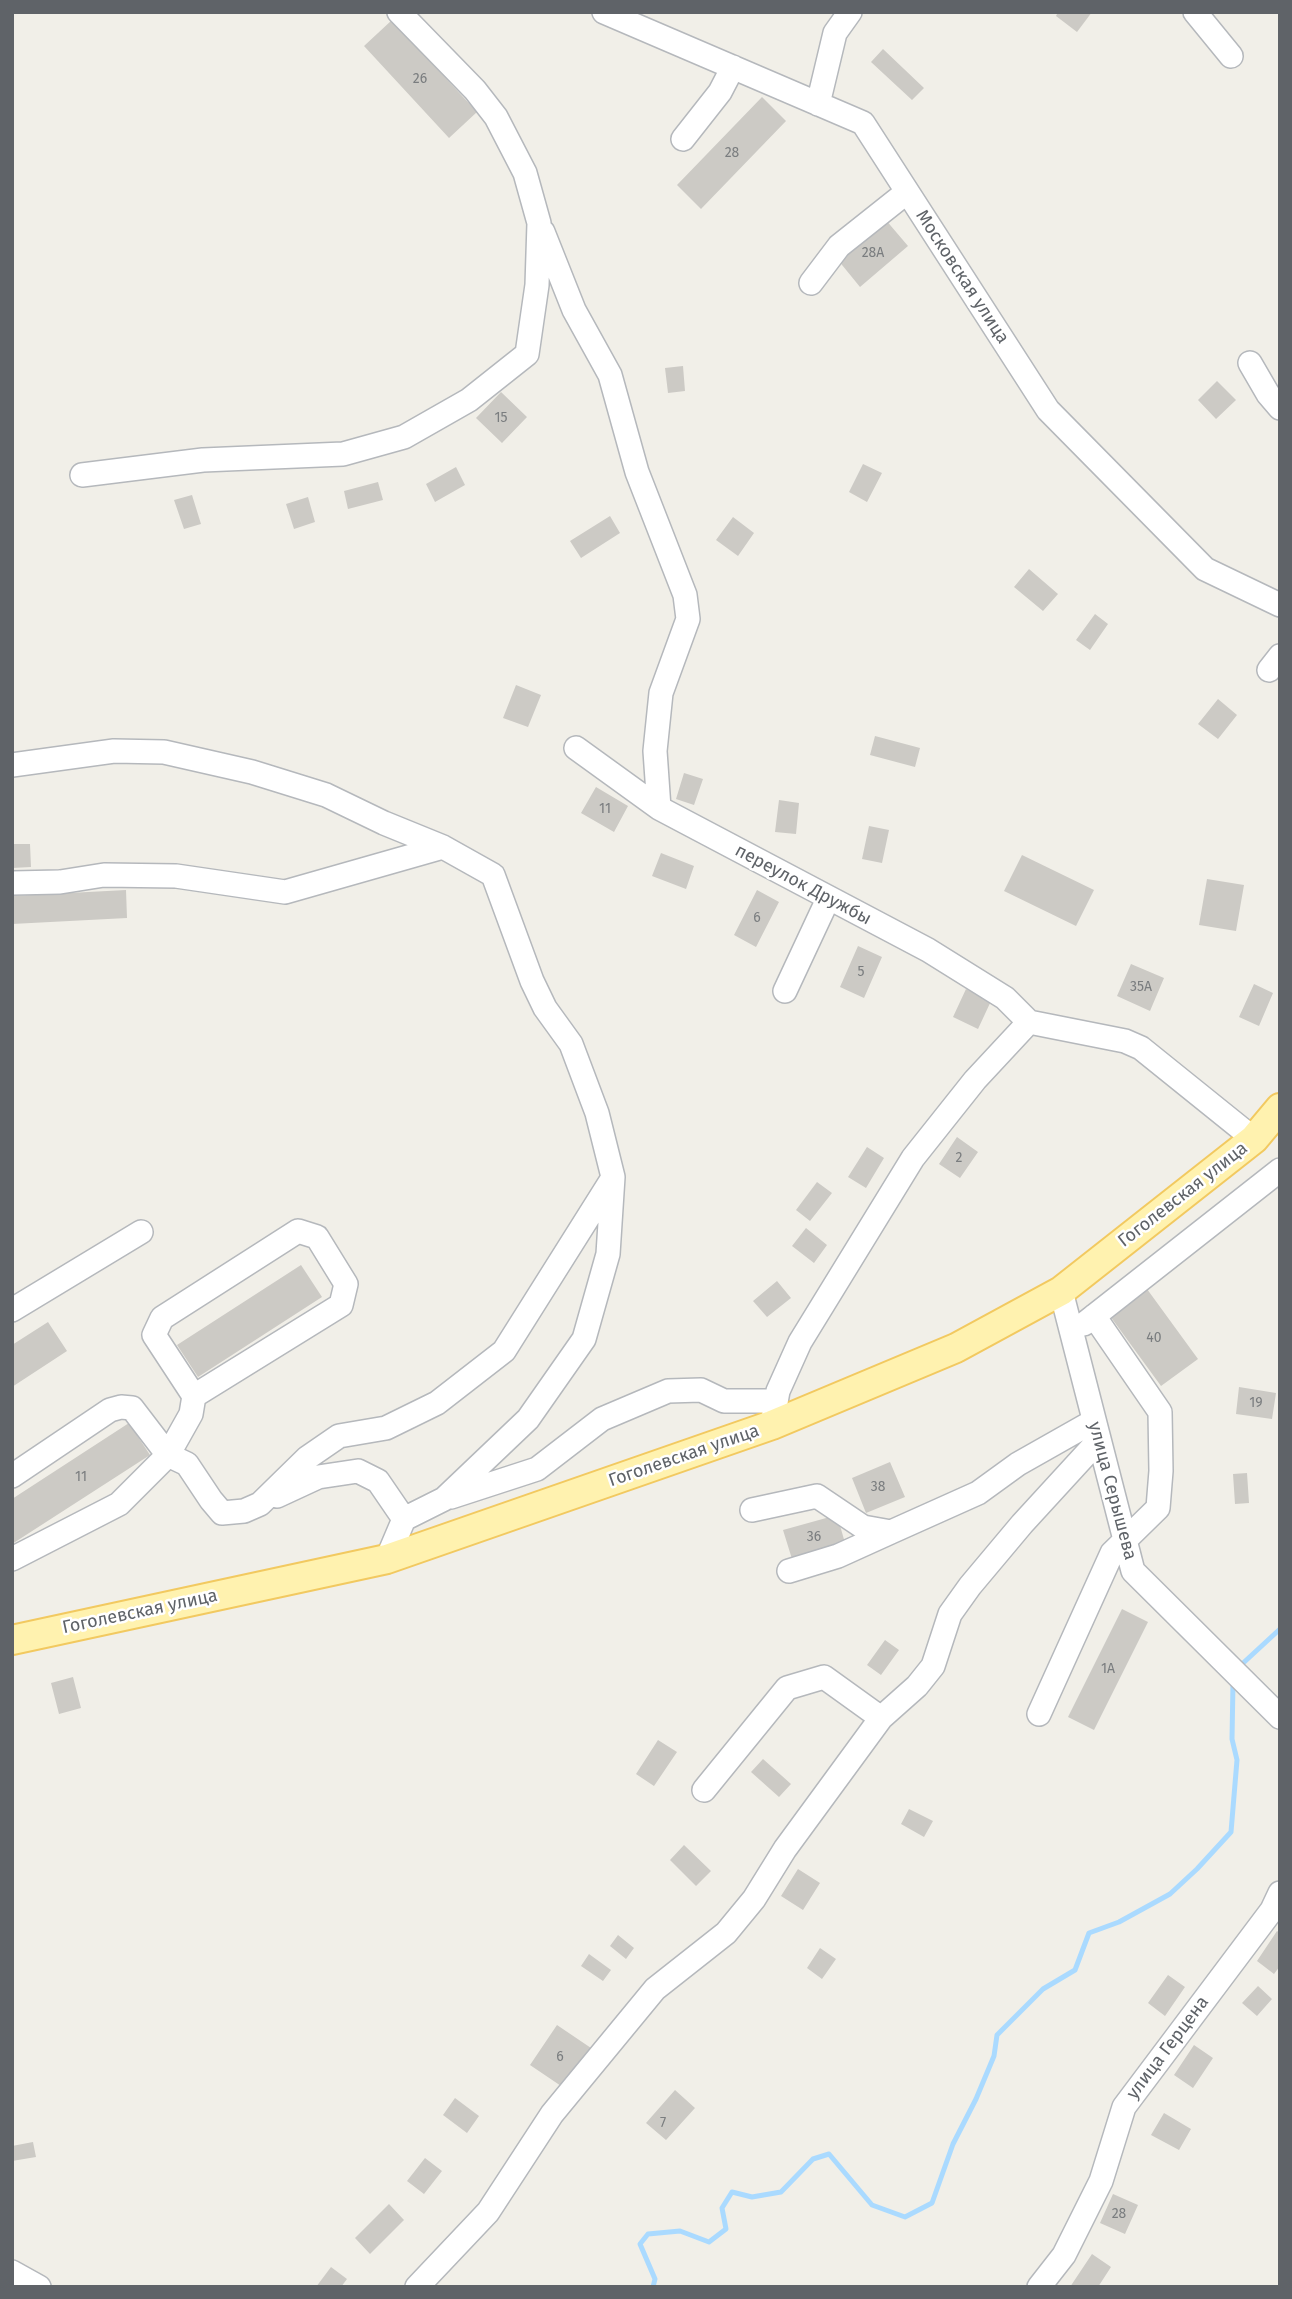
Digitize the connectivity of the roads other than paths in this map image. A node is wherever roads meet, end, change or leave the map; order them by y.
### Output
1 (399, 12) edge
2 (604, 12) edge
3 (850, 12) edge
4 (1195, 12) edge
5 (1231, 56) dead end
6 (733, 67) junction
7 (818, 104) junction
8 (683, 139) dead end
9 (907, 192) junction
10 (540, 223) junction
11 (811, 283) dead end
12 (1250, 363) dead end
13 (1280, 408) edge
14 (82, 475) dead end
15 (1280, 605) edge
16 (576, 748) dead end
17 (12, 765) edge
18 (659, 808) junction
19 (443, 847) junction
20 (12, 883) edge
21 (828, 899) junction
22 (785, 991) dead end
23 (1029, 1022) junction
24 (1280, 1108) edge
25 (1254, 1139) junction
26 (1280, 1170) edge
27 (613, 1177) junction
28 (141, 1233) dead end
29 (1061, 1291) junction
30 (12, 1310) edge
31 (1094, 1316) junction
32 (1072, 1333) junction
33 (194, 1395) junction
34 (774, 1413) junction
35 (1097, 1430) junction
36 (168, 1455) junction
37 (12, 1476) edge
38 (444, 1499) junction
39 (260, 1504) junction
40 (752, 1510) dead end
41 (404, 1519) junction
42 (891, 1532) junction
43 (1125, 1540) junction
44 (12, 1559) edge
45 (387, 1559) junction
46 (789, 1571) dead end
47 (12, 1640) edge
48 (1040, 1714) dead end
49 (1280, 1717) edge
50 (881, 1718) junction
51 (704, 1790) dead end
52 (1280, 1894) edge
53 (12, 2272) edge
54 (39, 2287) edge
55 (417, 2287) edge
56 (1039, 2287) edge

1 - 10 street
2 - 6 street, Московская улица
3 - 7 street
4 - 5 street
6 - 7 street, Московская улица
6 - 8 street
7 - 9 street, Московская улица
9 - 11 street
9 - 15 street, Московская улица
10 - 14 street
10 - 18 street
12 - 13 street
16 - 18 street, переулок Дружбы
17 - 19 street
18 - 21 street, переулок Дружбы
19 - 20 street
19 - 27 street
21 - 22 street
21 - 23 street, переулок Дружбы
23 - 25 street
23 - 34 street
24 - 25 main road, Гоголевская улица
25 - 29 main road, Гоголевская улица
26 - 31 street
27 - 38 street
27 - 39 street
28 - 30 street
29 - 32 street, улица Серышева
29 - 34 main road, Гоголевская улица
31 - 32 street
31 - 43 street
32 - 35 street, улица Серышева
33 - 33 street
33 - 36 street
34 - 38 street
34 - 45 main road, Гоголевская улица
35 - 42 street
35 - 43 street, улица Серышева
35 - 50 street
36 - 37 street
36 - 39 street
36 - 44 street
38 - 41 street
39 - 41 street
40 - 42 street
41 - 45 street
42 - 46 street
43 - 48 street
43 - 49 street, улица Серышева
45 - 47 main road, Гоголевская улица
50 - 51 street
50 - 55 street
52 - 56 street, улица Герцена
53 - 54 street

